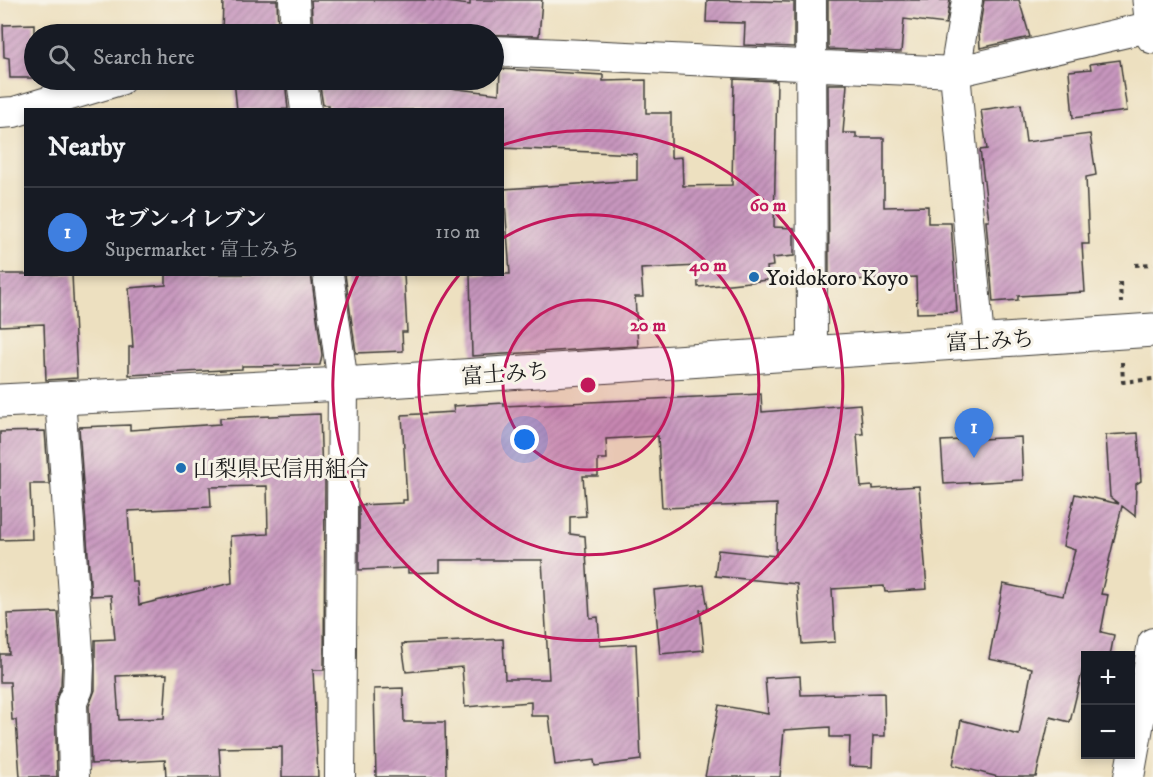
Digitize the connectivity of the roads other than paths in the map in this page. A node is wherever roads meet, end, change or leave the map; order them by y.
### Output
1 (294, 0) edge
2 (812, 0) edge
3 (967, 0) edge
4 (1152, 22) edge
5 (295, 24) edge
6 (504, 51) edge
7 (811, 66) junction
8 (955, 72) junction
9 (87, 90) edge
10 (303, 90) edge
11 (27, 108) edge
12 (306, 108) edge
13 (24, 109) edge
14 (0, 113) edge
15 (328, 276) edge
16 (1153, 330) edge
17 (979, 340) junction
18 (812, 352) junction
19 (343, 384) junction
20 (60, 398) junction
21 (0, 401) edge
22 (1153, 643) edge
23 (74, 777) edge
24 (340, 777) edge
25 (1129, 777) edge

1 - 5 street
2 - 7 street
3 - 8 street
4 - 8 street
6 - 7 street
7 - 8 street
7 - 18 street
8 - 17 street
9 - 11 street
10 - 12 street
13 - 14 street
15 - 19 street
16 - 17 highway, 富士みち
17 - 18 highway, 富士みち
18 - 19 highway, 富士みち
19 - 20 highway, 富士みち
19 - 24 street
20 - 21 highway, 富士みち
20 - 23 street
22 - 25 street

